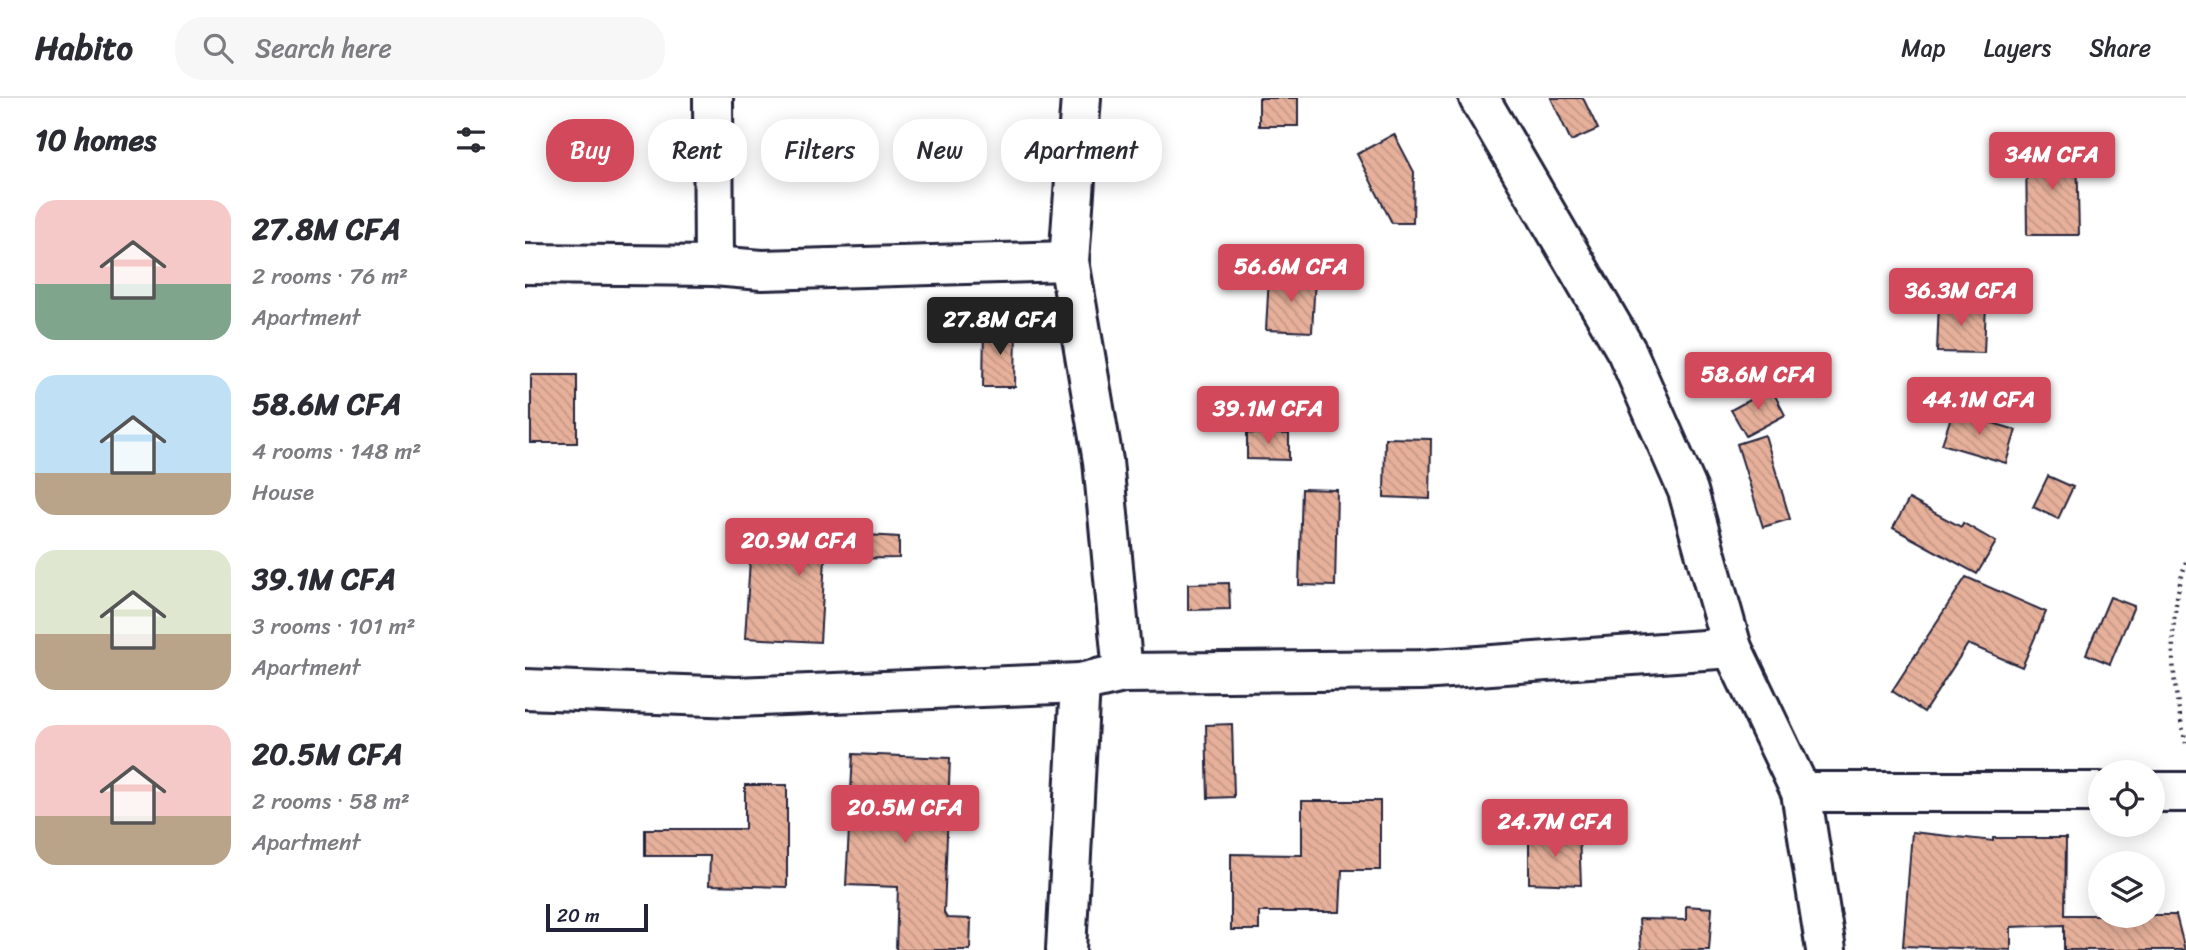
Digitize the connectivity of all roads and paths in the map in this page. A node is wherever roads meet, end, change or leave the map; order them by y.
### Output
1 (713, 98) edge
2 (1081, 98) edge
3 (1479, 98) edge
4 (1069, 261) junction
5 (525, 264) edge
6 (714, 266) junction
7 (2186, 562) edge
8 (1733, 648) junction
9 (1123, 673) junction
10 (1080, 683) junction
11 (525, 689) edge
12 (2186, 744) edge
13 (1801, 792) junction
14 (2088, 792) edge
15 (2165, 792) edge
16 (2186, 792) edge
17 (1066, 950) edge
18 (1826, 950) edge

1 - 6 street
2 - 4 street
3 - 8 street
4 - 6 street
4 - 9 street
5 - 6 street
7 - 12 path
8 - 9 street
8 - 13 street
9 - 10 street
10 - 11 street
10 - 17 street
13 - 14 street
13 - 18 street
15 - 16 street

